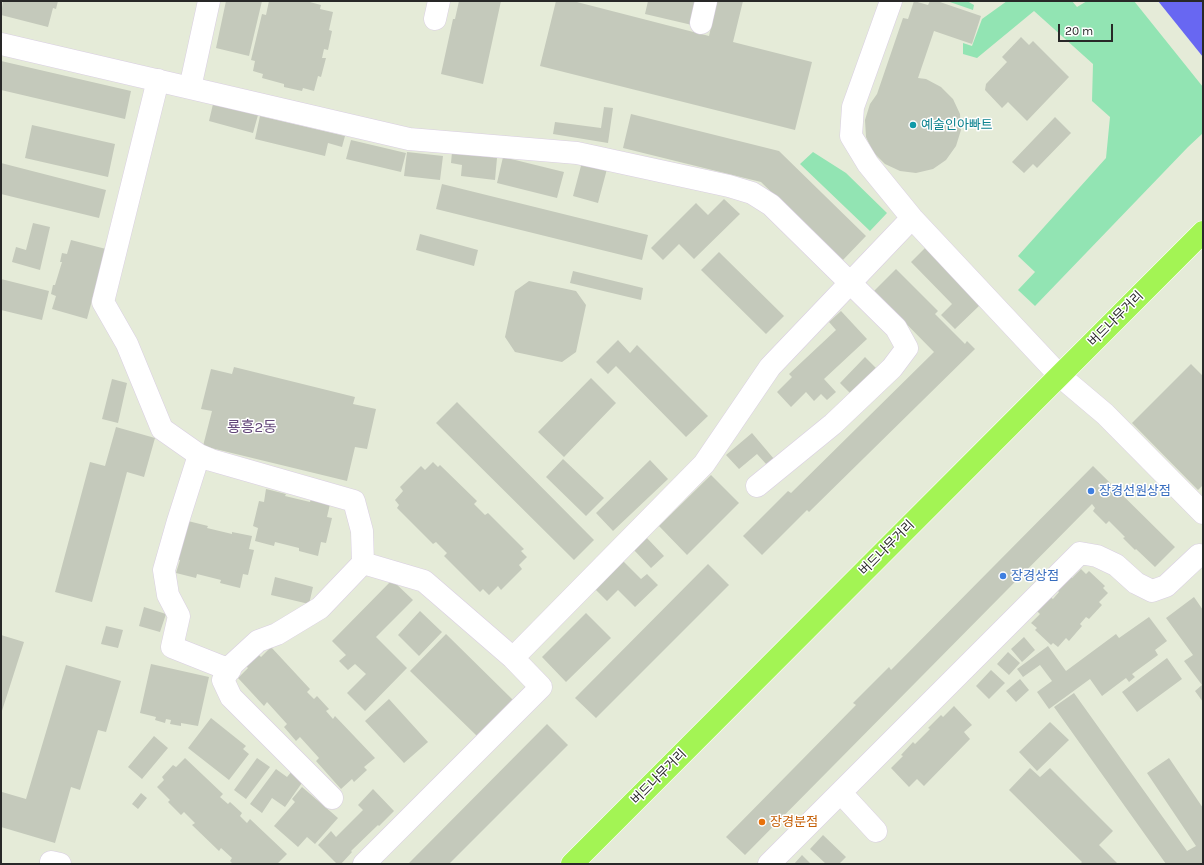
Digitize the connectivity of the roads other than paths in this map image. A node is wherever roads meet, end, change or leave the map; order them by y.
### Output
1 (209, 1) edge
2 (706, 1) edge
3 (891, 1) edge
4 (701, 23) dead end
5 (1, 44) edge
6 (158, 80) junction
7 (190, 88) junction
8 (912, 218) junction
9 (1203, 232) edge
10 (850, 283) junction
11 (1060, 376) junction
12 (199, 455) junction
13 (757, 486) dead end
14 (1203, 513) edge
15 (1202, 555) edge
16 (363, 563) junction
17 (513, 658) junction
18 (230, 670) junction
19 (841, 793) junction
20 (332, 798) dead end
21 (876, 832) dead end
22 (364, 864) edge
23 (572, 864) edge
24 (769, 864) edge

1 - 7 street
2 - 4 street
3 - 8 street
5 - 6 street
6 - 7 street
6 - 12 street
7 - 10 street
8 - 10 street
8 - 11 street
9 - 11 main road, 버드나무거리
10 - 13 street
10 - 17 street
11 - 14 street
11 - 23 main road, 버드나무거리
12 - 16 street
12 - 18 street
15 - 19 street
16 - 17 street
16 - 18 street
17 - 22 street
18 - 20 street
19 - 21 street
19 - 24 street

